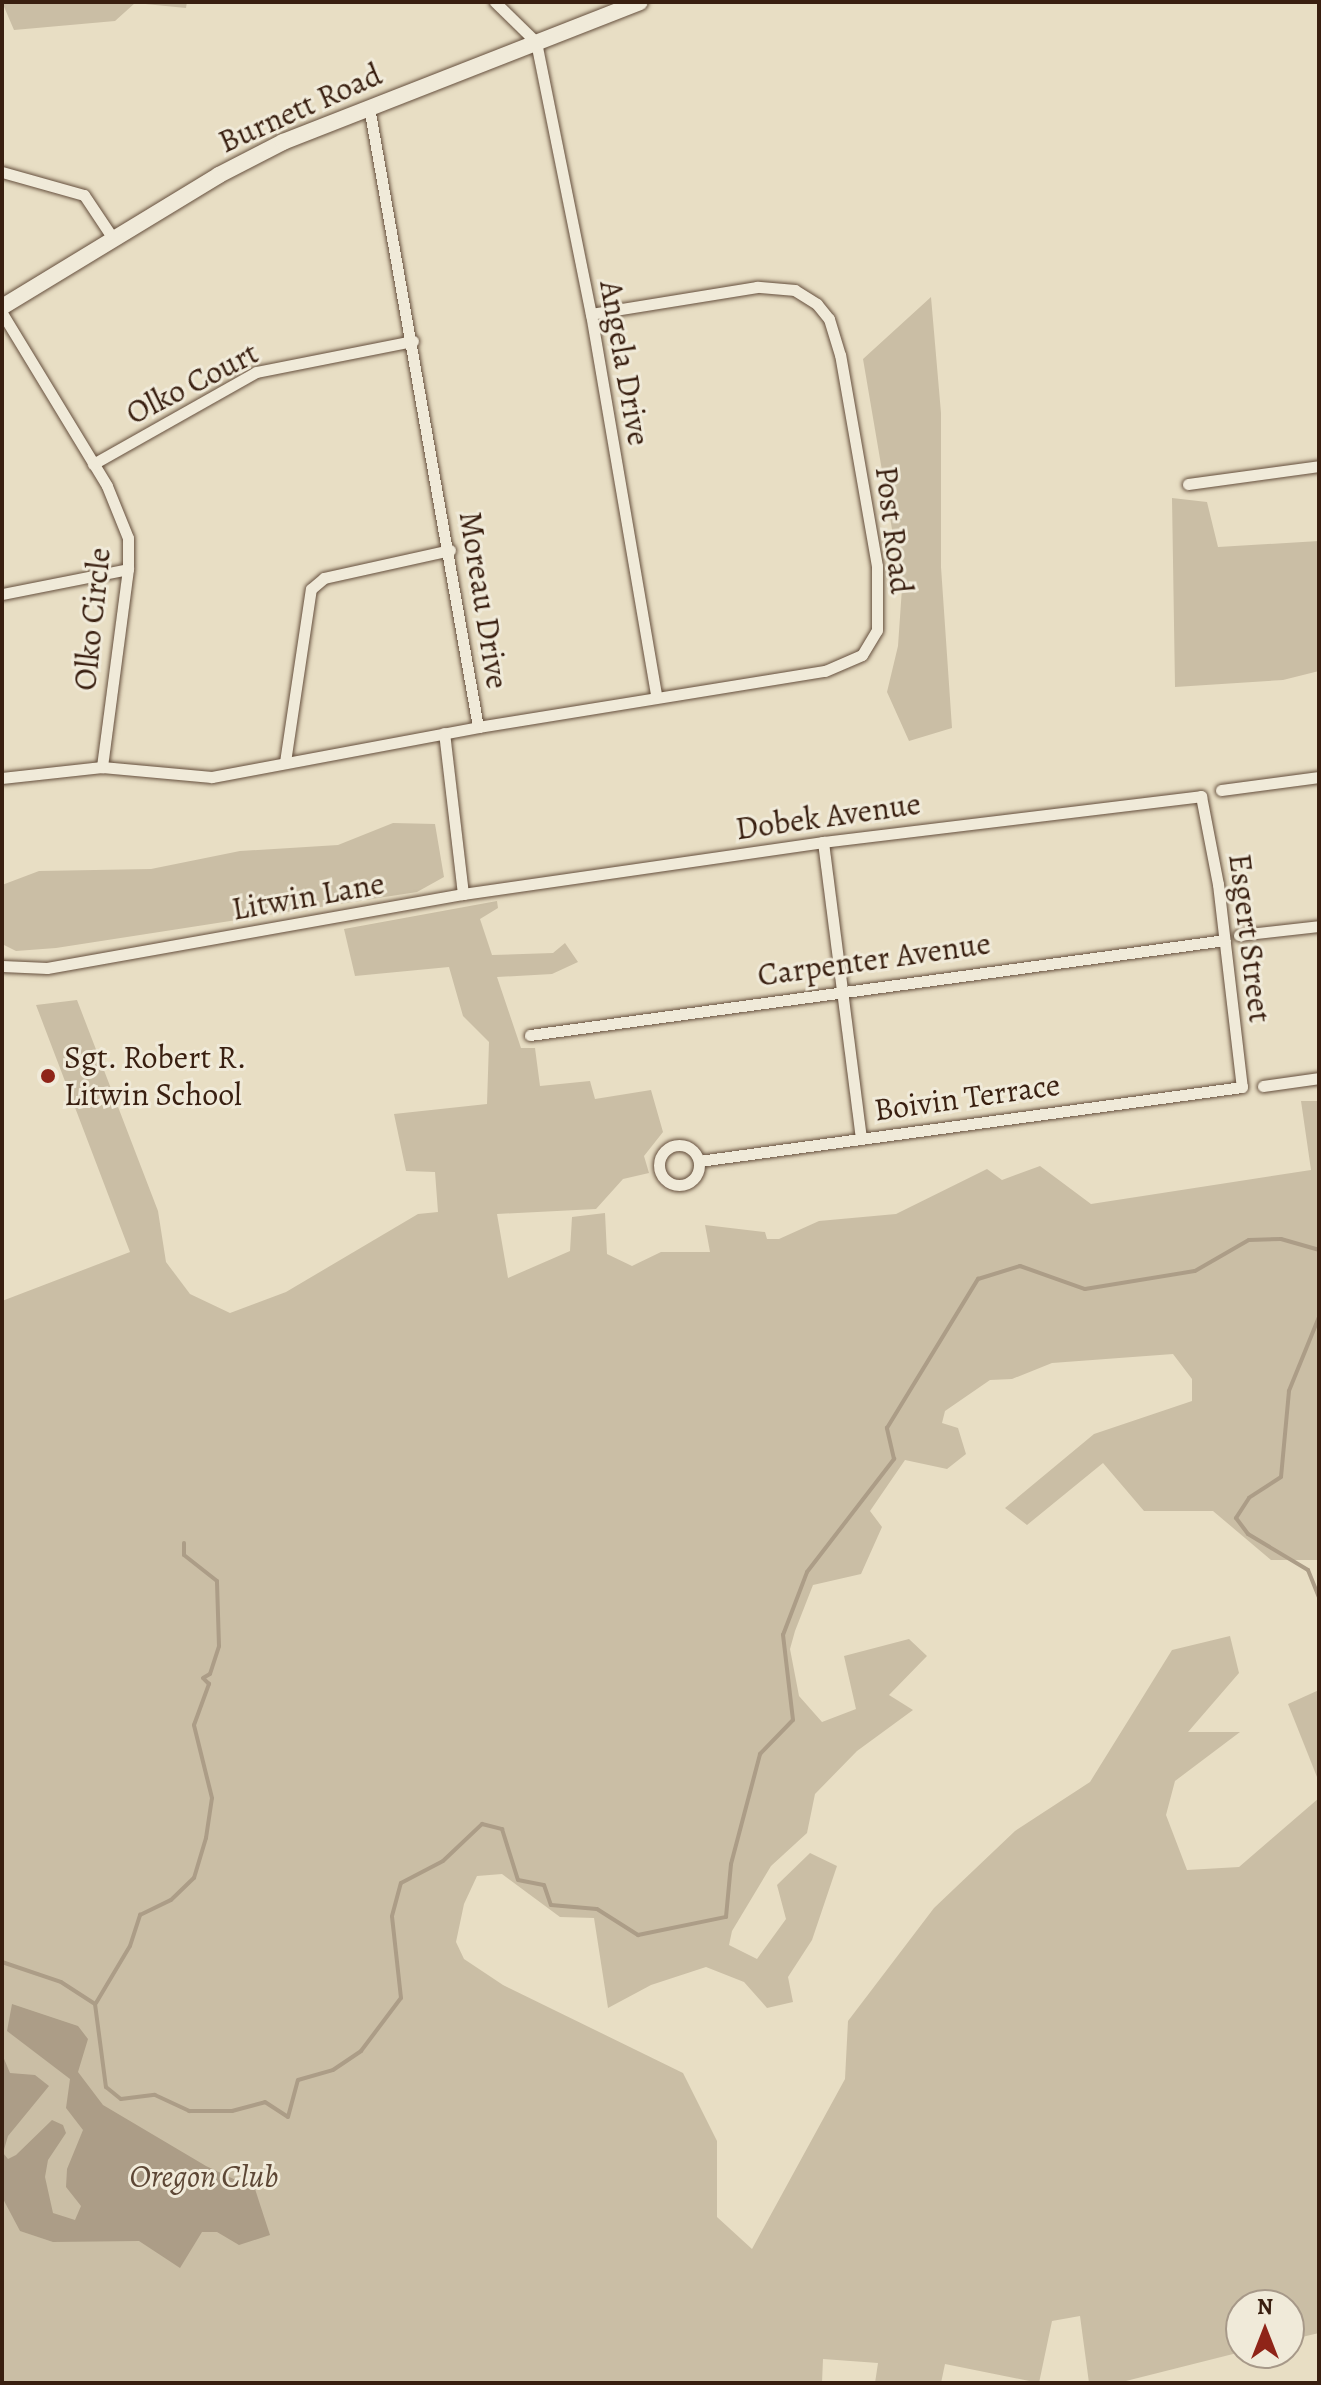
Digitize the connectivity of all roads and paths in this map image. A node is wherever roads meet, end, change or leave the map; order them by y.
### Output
1 (495, 2) edge
2 (640, 2) edge
3 (536, 42) junction
4 (369, 107) junction
5 (2, 172) edge
6 (114, 240) junction
7 (2, 310) edge
8 (591, 314) junction
9 (413, 341) junction
10 (93, 464) junction
11 (1319, 466) edge
12 (1188, 484) dead end
13 (450, 550) junction
14 (128, 569) junction
15 (2, 594) edge
16 (656, 695) junction
17 (478, 727) junction
18 (444, 733) junction
19 (285, 762) junction
20 (102, 767) junction
21 (1319, 777) edge
22 (2, 778) edge
23 (1221, 790) dead end
24 (1201, 796) joint
25 (823, 842) junction
26 (463, 894) junction
27 (1319, 926) edge
28 (1239, 935) dead end
29 (1225, 940) junction
30 (2, 966) edge
31 (841, 989) junction
32 (530, 1035) dead end
33 (1319, 1078) edge
34 (1263, 1086) dead end
35 (1242, 1087) joint
36 (861, 1137) junction
37 (699, 1161) dead end

1 - 3 street
2 - 3 main road, Burnett Road
3 - 4 main road, Burnett Road
3 - 8 street, Angela Drive
4 - 6 main road, Burnett Road
4 - 9 street, Moreau Drive
5 - 6 street
6 - 7 main road, Burnett Road
7 - 10 street, Olko Circle
8 - 16 street, Angela Drive
8 - 16 street, Post Road
9 - 10 street, Olko Court
9 - 13 street, Moreau Drive
10 - 14 street, Olko Circle
11 - 12 street
13 - 17 street, Moreau Drive
13 - 19 street
14 - 15 street
14 - 20 street, Olko Circle
16 - 17 street, Post Road
17 - 18 street, Moreau Drive
18 - 19 street, Moreau Drive
18 - 26 street
19 - 20 street, Moreau Drive
20 - 22 street
21 - 23 street
24 - 25 street, Dobek Avenue
24 - 29 street, Esgert Street
25 - 26 street, Dobek Avenue
25 - 31 street
26 - 30 street, Litwin Lane
27 - 28 street
29 - 31 street, Carpenter Avenue
29 - 35 street, Esgert Street
31 - 32 street, Carpenter Avenue
31 - 36 street
33 - 34 street
35 - 36 street, Boivin Terrace
36 - 37 street, Boivin Terrace

